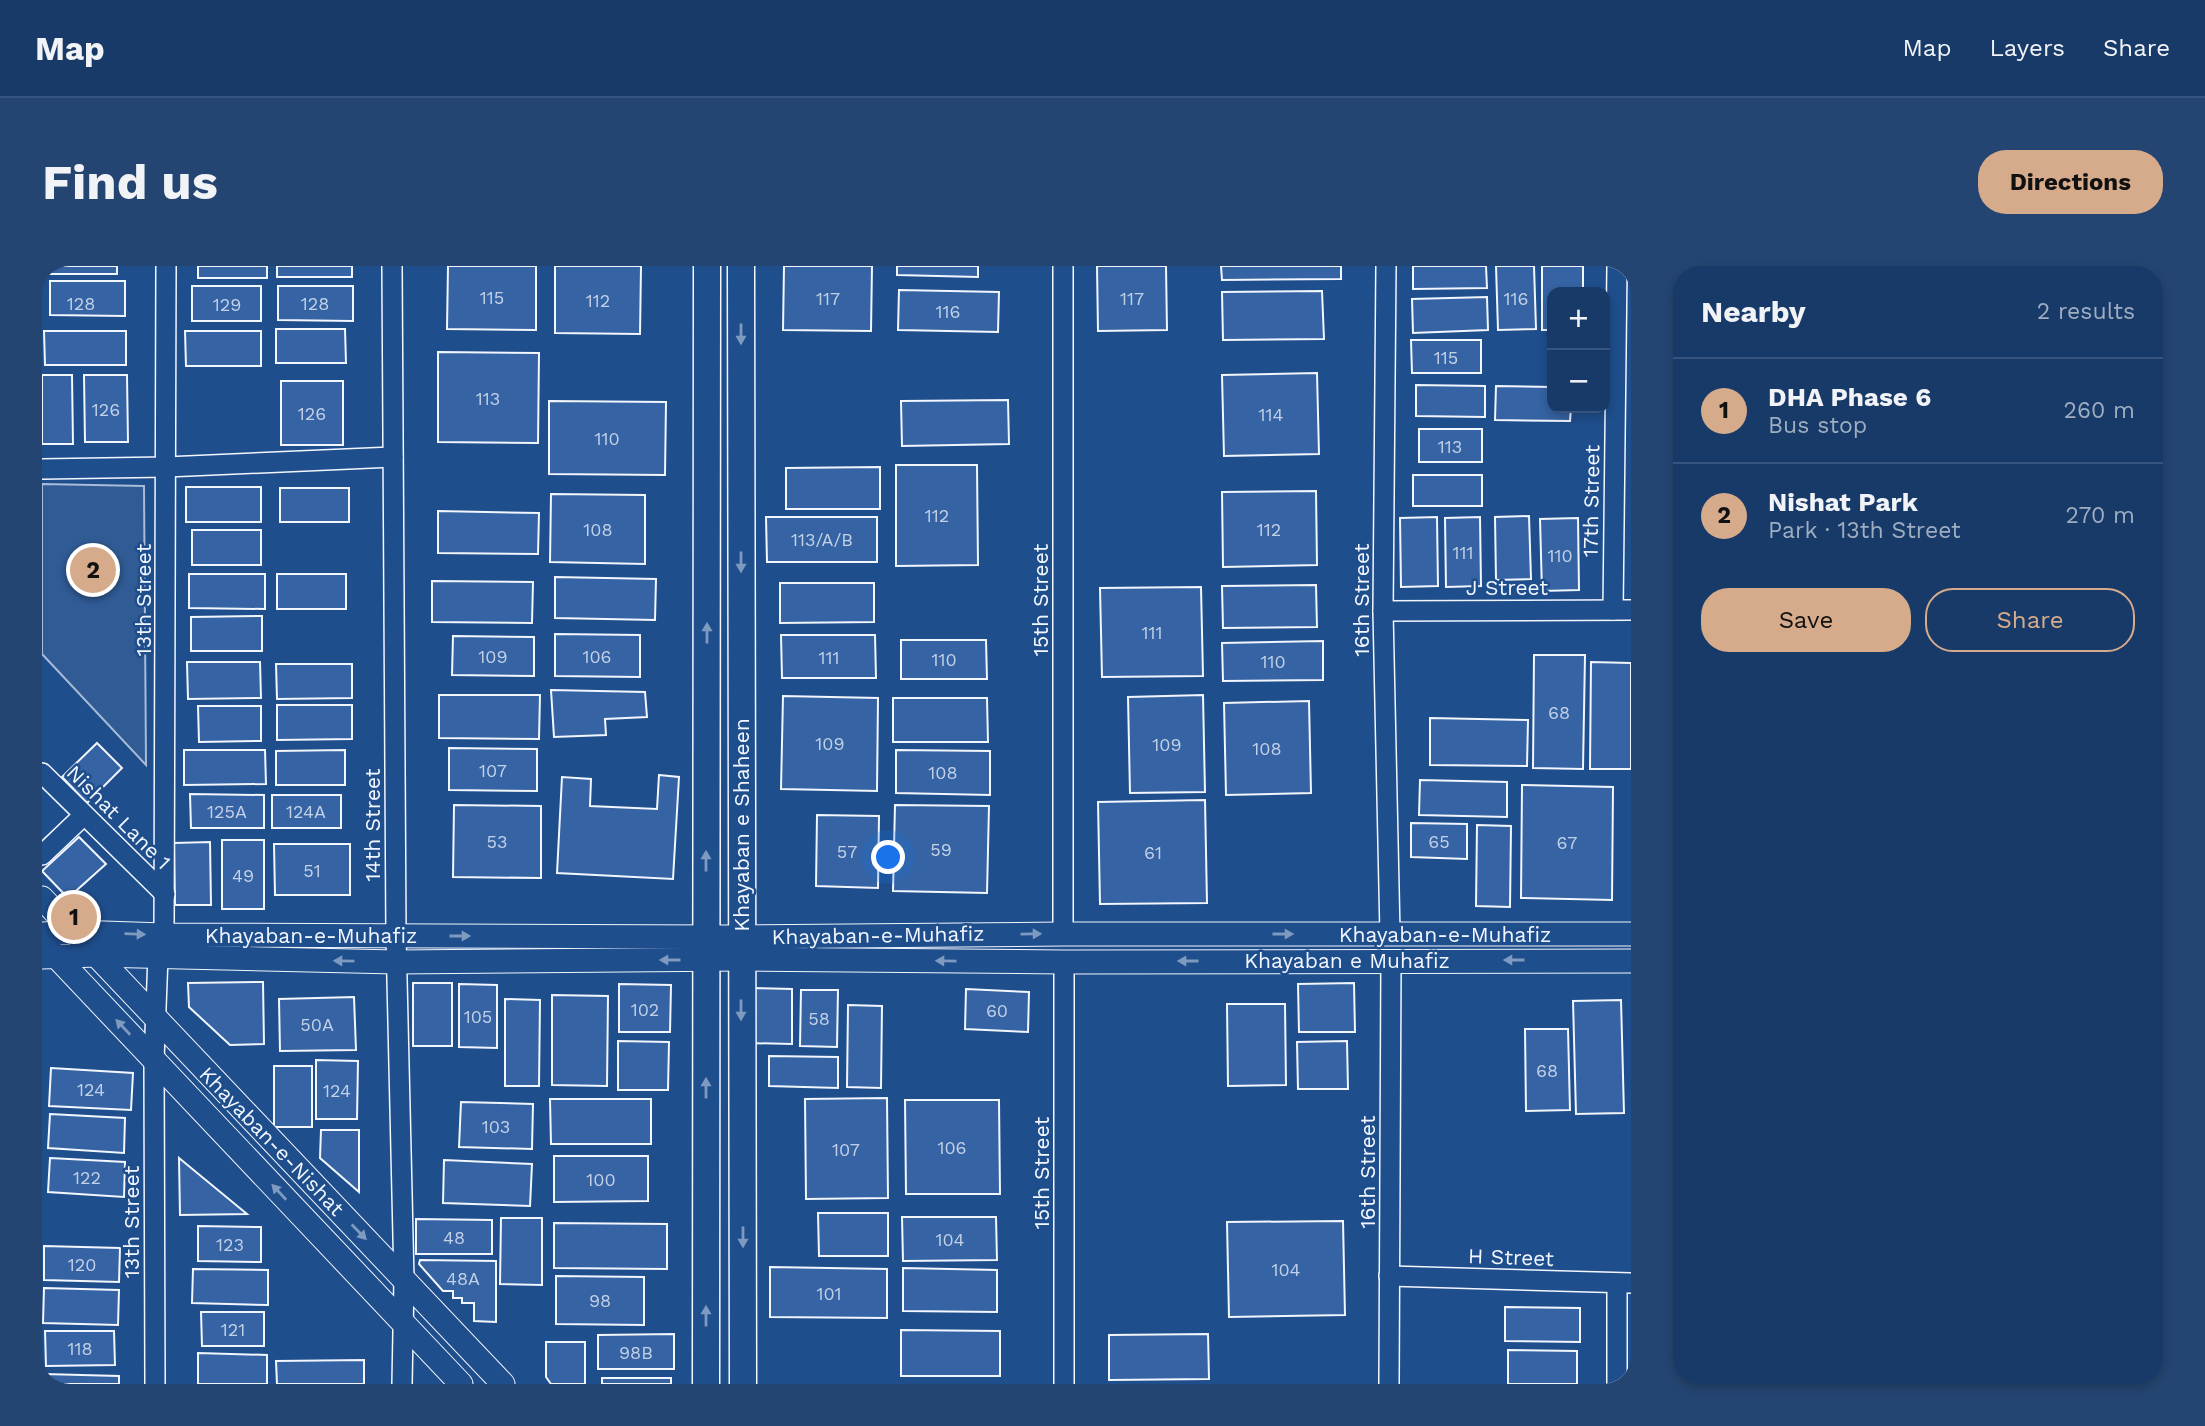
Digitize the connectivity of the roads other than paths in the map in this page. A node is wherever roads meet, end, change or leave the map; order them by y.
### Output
1 (166, 266) edge
2 (393, 266) edge
3 (707, 266) edge
4 (741, 266) edge
5 (1063, 266) edge
6 (1385, 266) edge
7 (1616, 266) edge
8 (393, 457) junction
9 (166, 467) junction
10 (42, 469) edge
11 (1622, 610) edge
12 (1383, 611) junction
13 (42, 773) edge
14 (83, 815) junction
15 (42, 855) edge
16 (165, 894) junction
17 (42, 898) edge
18 (74, 932) junction
19 (1234, 933) junction
20 (1390, 933) junction
21 (42, 934) edge
22 (1062, 934) junction
23 (1565, 934) junction
24 (1631, 934) edge
25 (396, 936) junction
26 (161, 946) junction
27 (706, 948) junction
28 (741, 948) junction
29 (47, 952) edge
30 (96, 954) junction
31 (1391, 960) junction
32 (1565, 960) junction
33 (1235, 961) junction
34 (1631, 961) edge
35 (396, 962) junction
36 (1064, 962) junction
37 (157, 1020) junction
38 (154, 1060) junction
39 (1389, 1276) junction
40 (404, 1280) junction
41 (1624, 1283) edge
42 (402, 1323) junction
43 (155, 1384) edge
44 (402, 1384) edge
45 (461, 1384) edge
46 (503, 1384) edge
47 (705, 1384) edge
48 (743, 1384) edge
49 (1064, 1384) edge
50 (1389, 1384) edge
51 (1617, 1384) edge

1 - 9 street, 13th Street
2 - 8 street, 14th Street
27 -> 3 main road, Khayaban e Shaheen
4 -> 28 main road, Khayaban e Shaheen
5 - 22 street, 15th Street
6 - 12 street, 16th Street
7 - 11 street, 17th Street
8 - 9 street
8 - 25 street, 14th Street
9 - 10 street
9 - 16 street, 13th Street
11 - 12 street, J Street
12 - 20 street, 16th Street
13 - 14 street, Nishat Lane 1
14 - 15 street
14 - 16 street, Nishat Lane 1
16 - 26 street, 13th Street
17 - 18 street, Khayaban-e-Nishat
18 - 21 street, Khayaban-e-Muhafiz
18 -> 26 street, Khayaban-e-Muhafiz
18 - 30 street, Khayaban-e-Nishat
19 -> 20 street, Khayaban-e-Muhafiz
19 - 22 street, Khayaban-e-Muhafiz
19 - 33 street
20 - 23 street, Khayaban-e-Muhafiz
28 -> 22 street, Khayaban-e-Muhafiz
23 - 24 street, Khayaban-e-Muhafiz
23 - 32 street
25 - 26 street, Khayaban-e-Muhafiz
25 -> 27 street, Khayaban-e-Muhafiz
25 - 35 street, 14th Street
26 - 30 street, Khayaban-e-Muhafiz
35 -> 26 street, Khayaban-e-Muhafiz
26 - 37 street, 13th Street
27 - 28 street, Khayaban-e-Muhafiz
27 -> 35 street, Khayaban-e-Muhafiz
47 -> 27 main road, Khayaban e Shaheen
36 -> 28 street, Khayaban-e-Muhafiz
28 -> 48 main road, Khayaban e Shaheen
29 - 30 street, Khayaban-e-Muhafiz
38 -> 29 street, Khayaban-e-Nishat
30 - 37 street, Khayaban-e-Nishat
32 -> 31 street, Khayaban e Muhafiz
31 - 33 street, Khayaban e Muhafiz
31 - 39 street, 16th Street
32 - 34 street, Khayaban e Muhafiz
33 -> 36 street, Khayaban e Muhafiz
35 - 40 street, 14th Street
36 - 49 street, 15th Street
37 - 38 street, 13th Street
37 -> 40 street, Khayaban-e-Nishat
42 -> 38 street, Khayaban-e-Nishat
38 - 43 street, 13th Street
39 - 41 street, H Street
39 - 50 street, 16th Street
40 - 42 street, 14th Street
40 - 46 street, Khayaban-e-Nishat
41 - 51 street
42 - 44 street, 14th Street
42 - 45 street, Khayaban-e-Nishat

